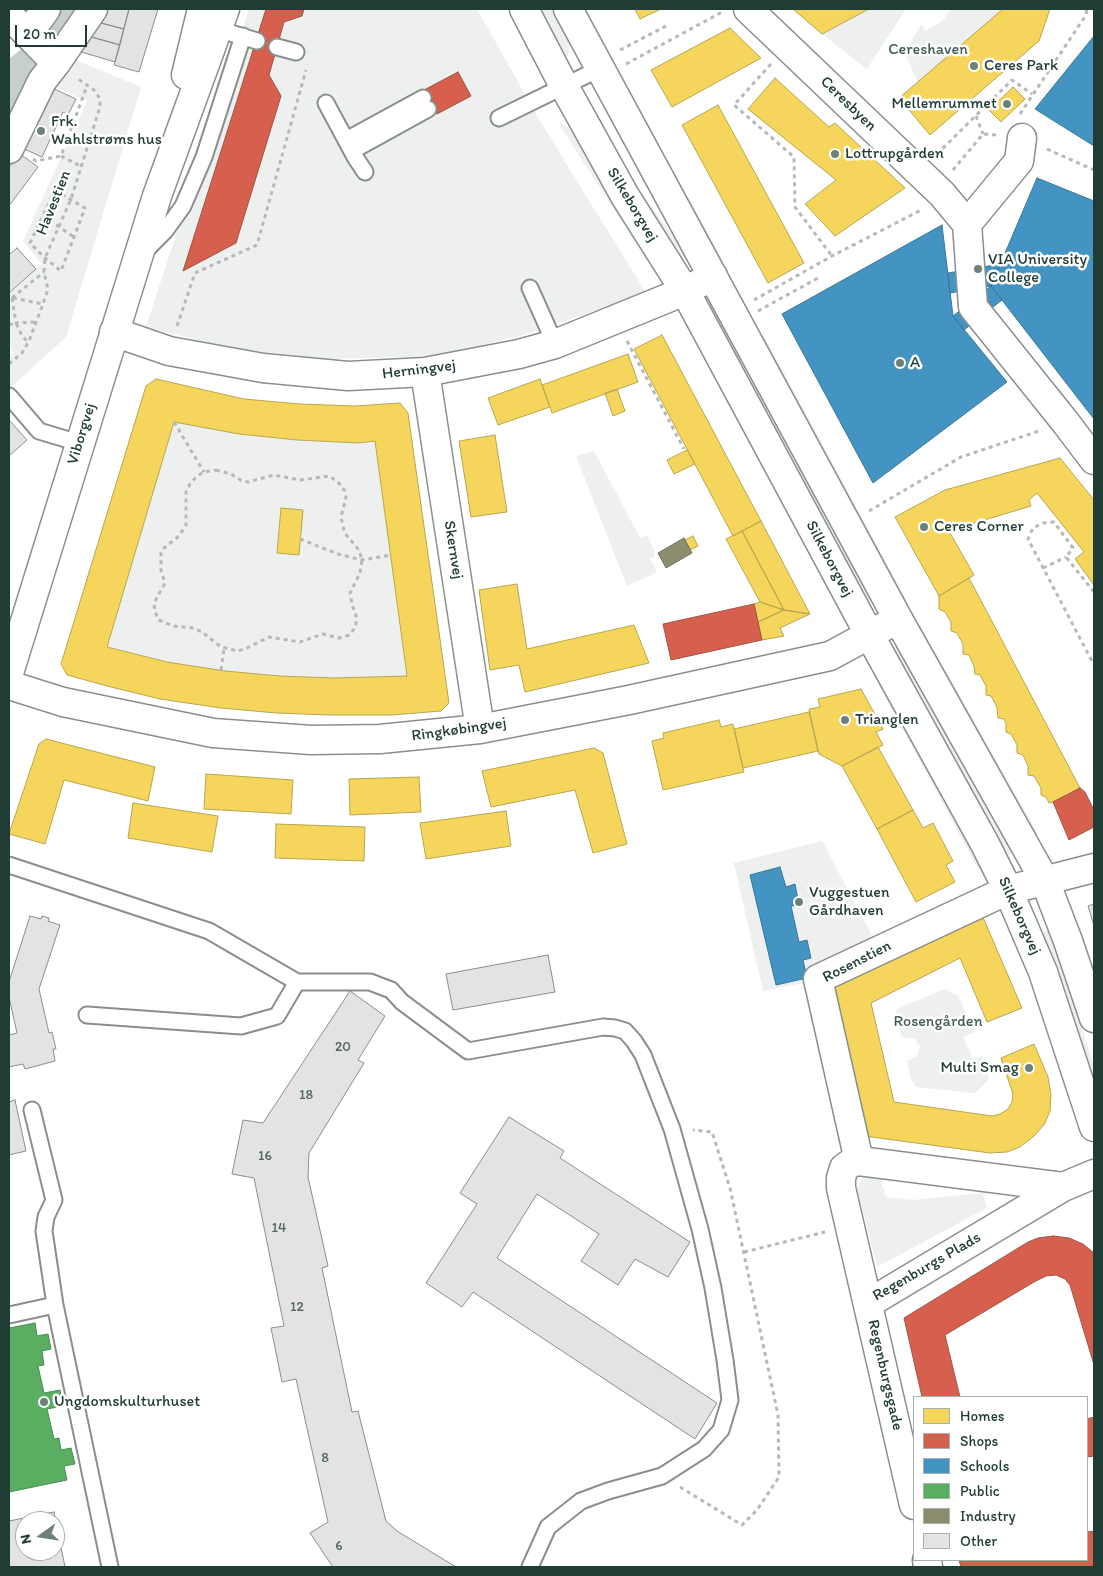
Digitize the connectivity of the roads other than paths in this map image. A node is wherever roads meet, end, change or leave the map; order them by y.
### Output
1 (46, 9) edge
2 (93, 9) edge
3 (524, 9) edge
4 (568, 9) edge
5 (748, 9) edge
6 (9, 15) edge
7 (224, 24) edge
8 (30, 36) junction
9 (277, 47) dead end
10 (296, 52) dead end
11 (54, 61) junction
12 (614, 62) junction
13 (564, 86) junction
14 (326, 103) dead end
15 (426, 104) dead end
16 (499, 118) dead end
17 (1022, 138) road end
18 (349, 146) junction
19 (9, 148) edge
20 (366, 172) dead end
21 (967, 224) junction
22 (138, 258) junction
23 (713, 276) junction
24 (530, 288) dead end
25 (685, 292) junction
26 (114, 332) junction
27 (555, 344) junction
28 (425, 372) junction
29 (9, 396) edge
30 (79, 443) junction
31 (1094, 460) edge
32 (898, 619) junction
33 (869, 634) junction
34 (13, 644) edge
35 (9, 673) edge
36 (9, 685) edge
37 (480, 729) junction
38 (9, 865) edge
39 (1094, 868) edge
40 (1045, 881) junction
41 (1008, 890) junction
42 (297, 982) junction
43 (87, 1015) dead end
44 (1094, 1018) edge
45 (32, 1110) dead end
46 (1094, 1127) edge
47 (859, 1161) junction
48 (1094, 1174) edge
49 (1063, 1187) junction
50 (869, 1303) junction
51 (55, 1305) junction
52 (9, 1315) edge
53 (913, 1501) edge
54 (110, 1567) edge
55 (530, 1567) edge

1 - 8 street
2 - 11 street
3 - 13 street, Silkeborgvej
4 - 12 street, Silkeborgvej
5 - 21 street, Ceresbyen
6 - 8 street
7 - 22 street, Viborgvej
7 - 22 lane
8 - 11 street
9 - 10 lane
11 - 19 street
12 - 13 lane
12 - 23 street, Silkeborgvej
13 - 16 lane
13 - 25 street, Silkeborgvej
14 - 18 lane
15 - 18 lane
17 - 21 street
18 - 20 lane
21 - 31 street
22 - 26 street, Viborgvej
23 - 25 street, Herningvej
23 - 32 street, Silkeborgvej
24 - 27 lane
25 - 27 street, Herningvej
25 - 33 street, Silkeborgvej
26 - 28 street, Herningvej
26 - 30 street, Viborgvej
27 - 28 street, Herningvej
28 - 37 street, Skernvej
29 - 30 lane
30 - 34 street, Viborgvej
32 - 33 street, Ringkøbingvej
32 - 40 street, Silkeborgvej
33 - 37 street, Ringkøbingvej
33 - 41 street, Silkeborgvej
34 - 35 street, Viborgvej
36 - 37 street, Ringkøbingvej
38 - 42 lane
39 - 40 street, Rosenstien
40 - 41 street, Rosenstien
40 - 44 street, Silkeborgvej
41 - 46 street, Silkeborgvej
41 - 47 street, Rosenstien
42 - 43 lane
42 - 55 lane
45 - 51 lane
47 - 49 street
47 - 50 street, Regenburgs Plads
48 - 49 street, Regenburgs Plads
49 - 50 street, Regenburgs Plads
50 - 53 street, Regenburgsgade
51 - 52 lane
51 - 54 lane

